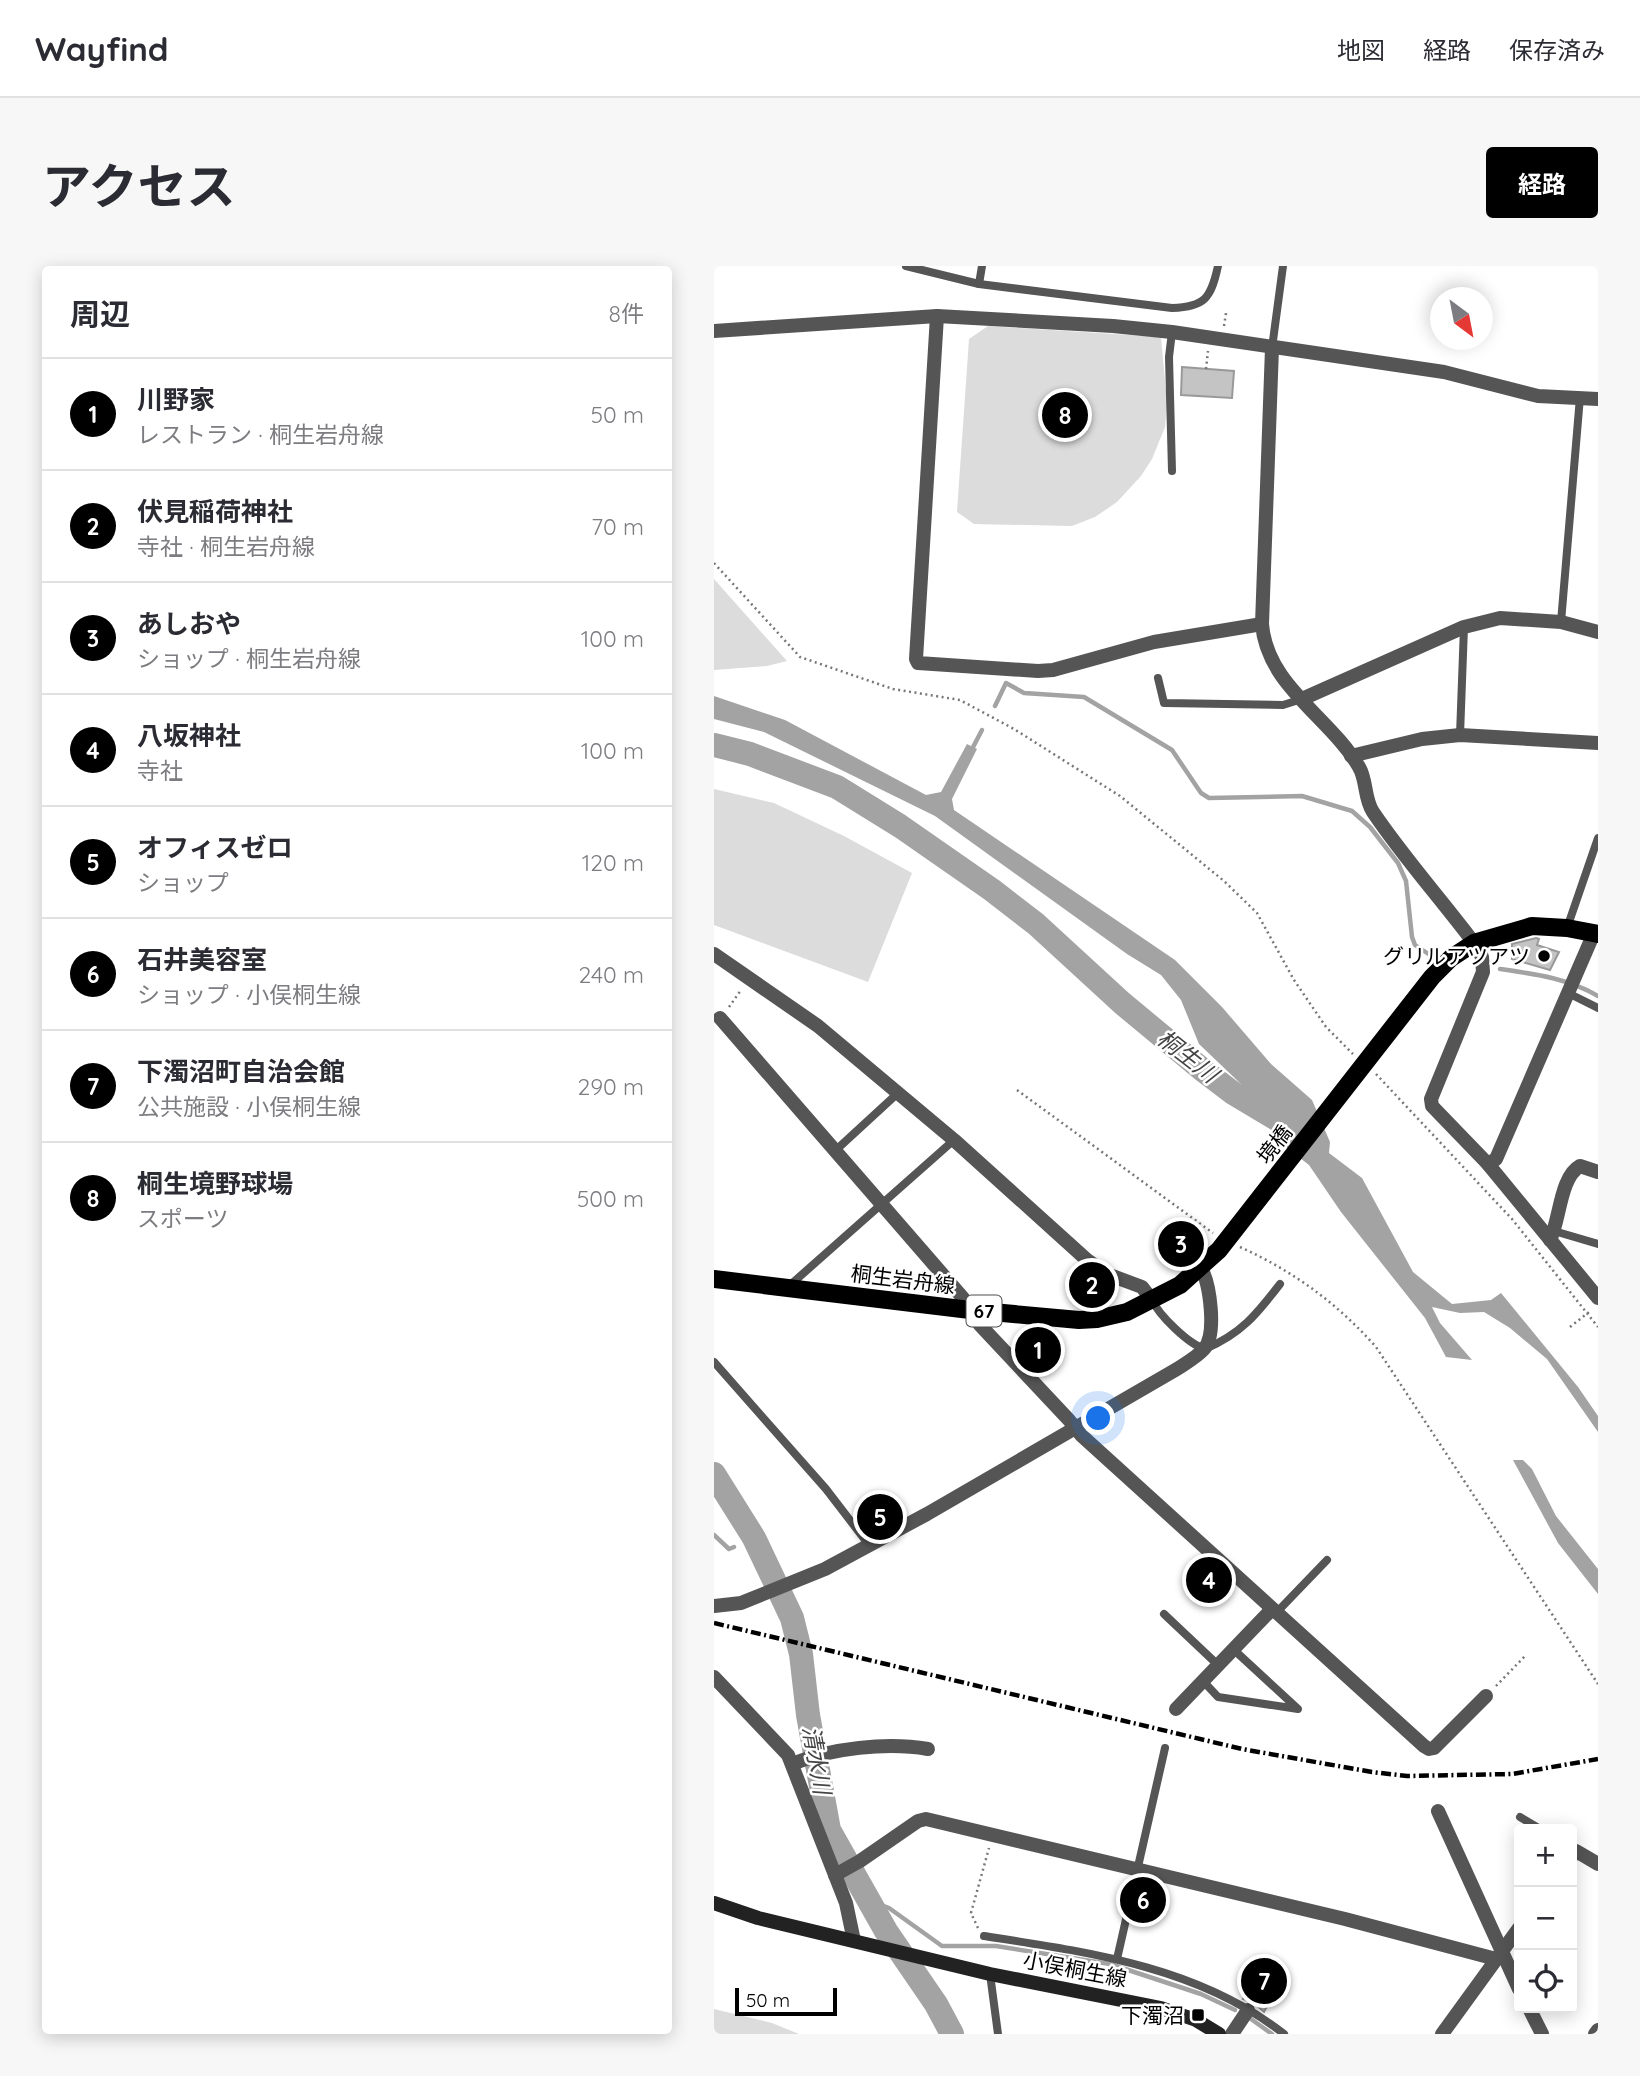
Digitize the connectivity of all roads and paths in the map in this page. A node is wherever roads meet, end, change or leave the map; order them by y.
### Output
1 (906, 266) edge
2 (982, 266) edge
3 (1218, 266) edge
4 (1283, 266) edge
5 (979, 284) junction
6 (937, 316) junction
7 (714, 331) edge
8 (1171, 332) junction
9 (1209, 343) dead end
10 (1272, 348) junction
11 (1206, 369) dead end
12 (1580, 397) junction
13 (1598, 399) edge
14 (1172, 471) dead end
15 (714, 563) edge
16 (1561, 622) junction
17 (1262, 624) junction
18 (1464, 627) junction
19 (1598, 632) edge
20 (1158, 678) dead end
21 (1302, 699) junction
22 (1460, 735) junction
23 (1598, 743) edge
24 (1351, 756) junction
25 (1598, 838) edge
26 (1567, 928) junction
27 (1596, 933) edge
28 (1474, 943) junction
29 (714, 954) edge
30 (749, 978) junction
31 (1568, 993) junction
32 (1598, 1008) edge
33 (720, 1018) joint
34 (1358, 1059) dead end
35 (1373, 1070) dead end
36 (1017, 1090) dead end
37 (898, 1093) junction
38 (954, 1140) junction
39 (835, 1150) junction
40 (1488, 1164) junction
41 (1598, 1172) edge
42 (883, 1203) junction
43 (1552, 1236) junction
44 (1225, 1239) junction
45 (1598, 1244) edge
46 (1201, 1268) junction
47 (714, 1279) edge
48 (1280, 1284) dead end
49 (786, 1288) junction
50 (1152, 1300) junction
51 (1595, 1304) edge
52 (970, 1310) junction
53 (1588, 1313) junction
54 (1570, 1327) dead end
55 (1598, 1327) edge
56 (1205, 1349) junction
57 (714, 1362) edge
58 (1074, 1428) junction
59 (869, 1545) junction
60 (1327, 1560) dead end
61 (714, 1606) edge
62 (1275, 1611) junction
63 (1164, 1614) dead end
64 (1233, 1649) junction
65 (1526, 1655) dead end
66 (1219, 1665) junction
67 (1203, 1681) junction
68 (716, 1684) edge
69 (1598, 1684) edge
70 (1486, 1696) joint
71 (1176, 1709) dead end
72 (1165, 1748) dead end
73 (928, 1749) dead end
74 (798, 1762) junction
75 (1438, 1811) dead end
76 (1520, 1817) dead end
77 (1532, 1824) edge
78 (993, 1835) junction
79 (1577, 1854) edge
80 (1598, 1864) edge
81 (1135, 1870) junction
82 (838, 1874) junction
83 (714, 1903) edge
84 (1514, 1935) edge
85 (984, 1936) joint
86 (854, 1941) junction
87 (1499, 1956) junction
88 (1117, 1959) junction
89 (990, 1974) junction
90 (1514, 1981) edge
91 (1248, 2010) junction
92 (1532, 2013) edge
93 (1598, 2030) edge
94 (998, 2034) edge
95 (1219, 2034) edge
96 (1232, 2034) edge
97 (1284, 2034) edge
98 (1442, 2034) edge
99 (1542, 2034) edge
100 (1595, 2034) edge

1 - 5 lane
2 - 5 lane
3 - 5 lane
4 - 10 lane
6 - 7 street
6 - 8 street
6 - 17 street
8 - 10 street
8 - 14 lane
9 - 11 path
10 - 12 street
10 - 17 street
12 - 13 street
12 - 16 lane
15 - 34 path
16 - 18 street
16 - 19 street
17 - 21 street
18 - 21 street
18 - 22 lane
20 - 21 lane
21 - 24 street
22 - 23 street
22 - 24 street
24 - 28 street
25 - 26 lane
26 - 27 main road, 67
26 - 28 main road, 67
27 - 31 street
28 - 40 street
28 - 44 main road, 境橋 / 67
29 - 30 street
30 - 33 path
30 - 37 street
31 - 32 lane
31 - 40 street
33 - 39 street
35 - 53 path
36 - 44 path
37 - 38 street
37 - 39 lane
38 - 42 lane
38 - 50 street
39 - 42 street
40 - 43 street
41 - 43 street
42 - 49 lane
42 - 52 street
43 - 45 lane
43 - 51 street
44 - 46 main road, 桐生岩舟線 / 67
44 - 69 path
46 - 50 main road, 桐生岩舟線 / 67
46 - 56 street
47 - 49 main road, 桐生岩舟線 / 67
48 - 56 lane
49 - 52 main road, 桐生岩舟線 / 67
50 - 52 main road, 桐生岩舟線 / 67
50 - 56 lane
51 - 53 path
52 - 58 street
53 - 54 path
53 - 55 path
56 - 58 street
57 - 59 lane
58 - 59 street
58 - 62 street
59 - 61 street
60 - 62 lane
62 - 64 street
62 - 70 street
63 - 66 lane
64 - 66 street
64 - 67 lane
65 - 70 path
66 - 67 street
67 - 71 street
68 - 74 street
72 - 81 lane
73 - 74 street
74 - 82 street
75 - 87 street
76 - 77 lane
78 - 81 street
78 - 82 street
78 - 85 path
79 - 80 street
81 - 87 street
81 - 88 lane
82 - 86 street
83 - 86 main road
84 - 87 street
85 - 88 lane
86 - 89 main road, 小俣桐生線
87 - 90 street
87 - 98 street
88 - 91 lane
89 - 94 lane
89 - 95 main road, 小俣桐生線
91 - 96 street
91 - 97 lane
92 - 99 street
93 - 100 street

